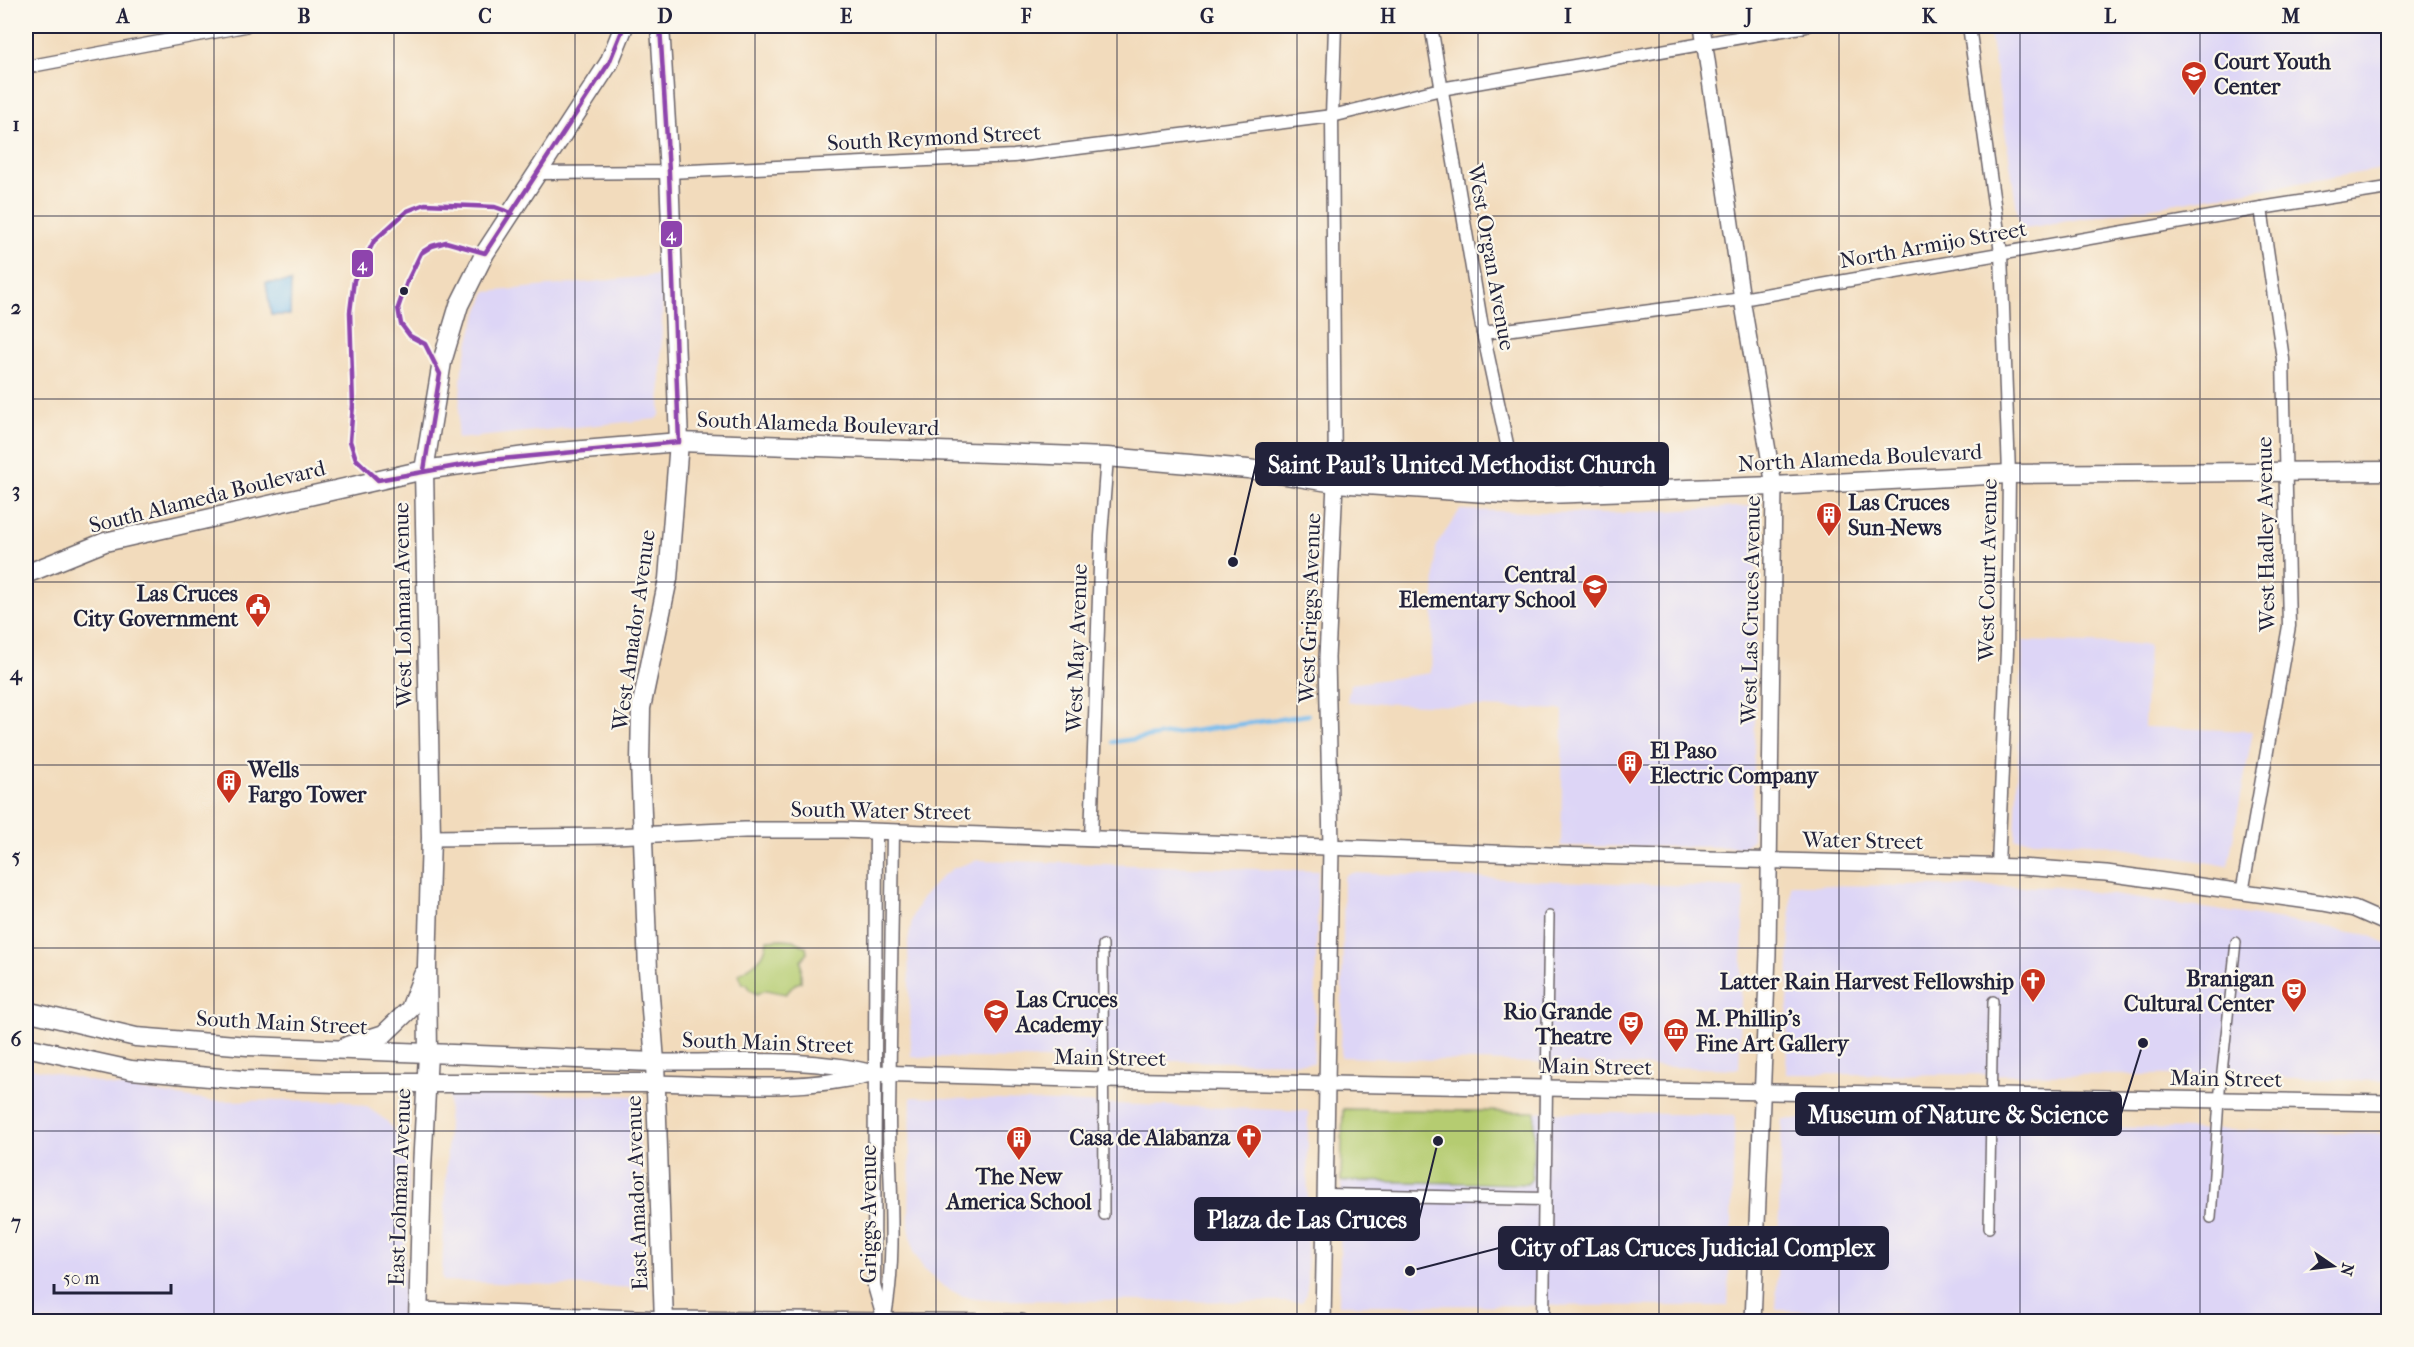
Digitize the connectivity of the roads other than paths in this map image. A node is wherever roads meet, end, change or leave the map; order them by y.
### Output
1 (245, 26) edge
2 (624, 26) edge
3 (660, 26) edge
4 (1335, 26) edge
5 (1431, 26) edge
6 (1702, 26) edge
7 (1806, 26) edge
8 (1969, 26) edge
9 (1705, 44) junction
10 (26, 67) edge
11 (1441, 89) junction
12 (1332, 116) junction
13 (669, 172) junction
14 (536, 173) junction
15 (2388, 188) edge
16 (2261, 208) junction
17 (2001, 253) junction
18 (1742, 299) junction
19 (1484, 333) junction
20 (679, 442) junction
21 (1107, 457) junction
22 (424, 470) junction
23 (2388, 471) edge
24 (2286, 472) junction
25 (2009, 474) junction
26 (1335, 483) junction
27 (1774, 486) junction
28 (1518, 495) junction
29 (26, 574) edge
30 (876, 831) junction
31 (893, 832) junction
32 (642, 836) junction
33 (431, 838) junction
34 (1091, 840) junction
35 (1331, 847) junction
36 (1769, 861) junction
37 (1998, 866) junction
38 (2242, 893) junction
39 (1549, 916) dead end
40 (2388, 924) edge
41 (2236, 942) dead end
42 (1103, 945) dead end
43 (427, 965) junction
44 (1993, 1001) dead end
45 (26, 1011) edge
46 (136, 1037) junction
47 (26, 1047) edge
48 (338, 1049) junction
49 (428, 1054) junction
50 (655, 1062) junction
51 (130, 1070) junction
52 (874, 1073) junction
53 (890, 1074) junction
54 (1104, 1080) junction
55 (427, 1082) junction
56 (656, 1083) junction
57 (1327, 1083) junction
58 (1546, 1088) junction
59 (1762, 1092) junction
60 (1992, 1096) junction
61 (2219, 1100) junction
62 (2388, 1103) edge
63 (1325, 1195) junction
64 (1544, 1199) junction
65 (1104, 1215) dead end
66 (2211, 1218) dead end
67 (1989, 1228) dead end
68 (419, 1316) edge
69 (664, 1320) edge
70 (884, 1321) edge
71 (1022, 1322) edge
72 (1323, 1322) edge
73 (1543, 1322) edge
74 (1753, 1322) edge

1 - 10 street
2 - 14 main road, West Lohman Avenue
3 - 13 main road, West Amador Avenue
4 - 12 street, West Griggs Avenue
5 - 11 street, West Organ Avenue
6 - 9 street, West Las Cruces Avenue
7 - 9 street, South Reymond Street
8 - 17 street, West Court Avenue
9 - 11 street, South Reymond Street
9 - 18 street, West Las Cruces Avenue
11 - 12 street, South Reymond Street
11 - 19 street, West Organ Avenue
12 - 13 street, South Reymond Street
12 - 26 street, West Griggs Avenue
13 - 14 street, South Reymond Street
13 - 20 main road, West Amador Avenue
14 - 22 main road, West Lohman Avenue
15 - 16 street, North Armijo Street
16 - 17 street, North Armijo Street
16 - 24 street, West Hadley Avenue
17 - 18 street, North Armijo Street
17 - 25 street, West Court Avenue
18 - 19 street, North Armijo Street
18 - 27 street, West Las Cruces Avenue
19 - 28 street, West Organ Avenue
20 - 21 main road, South Alameda Boulevard
20 - 22 main road, South Alameda Boulevard
20 - 32 main road, West Amador Avenue
21 - 26 main road, South Alameda Boulevard
21 - 34 street, West May Avenue
22 - 29 main road, South Alameda Boulevard
22 - 33 main road, West Lohman Avenue
23 - 24 main road, North Alameda Boulevard
24 - 25 main road, North Alameda Boulevard
24 - 38 street, West Hadley Avenue
25 - 27 main road, North Alameda Boulevard
25 - 37 street, West Court Avenue
26 - 28 main road, North Alameda Boulevard
26 - 35 street, West Griggs Avenue
27 - 28 main road, North Alameda Boulevard
27 - 36 street, West Las Cruces Avenue
30 - 31 street, South Water Street
30 - 32 street, South Water Street
30 - 52 street, Griggs Avenue
31 - 34 street, South Water Street
31 - 53 street, Griggs Avenue
32 - 33 street, South Water Street
32 - 50 main road, West Amador Avenue
33 - 43 main road, West Lohman Avenue
34 - 35 street, South Water Street
35 - 36 street, Water Street
35 - 57 street, West Griggs Avenue
36 - 37 street, Water Street
36 - 59 street, West Las Cruces Avenue
37 - 38 street, Water Street
38 - 40 street, Water Street
39 - 58 street
41 - 61 street
42 - 54 street
43 - 48 main road
43 - 49 main road, West Lohman Avenue
44 - 60 street
45 - 46 main road, South Main Street
46 - 48 main road, South Main Street
46 - 51 main road
47 - 51 main road, South Main Street
48 - 49 main road, South Main Street
49 - 50 main road, South Main Street
49 - 55 main road, East Lohman Avenue
50 - 52 street, South Main Street
50 - 56 main road, East Amador Avenue
51 - 55 main road, South Main Street
52 - 53 street, Main Street
52 - 56 street, South Main Street
52 - 70 street, Griggs Avenue
53 - 54 street, Main Street
53 - 70 street, Griggs Avenue
54 - 57 street, Main Street
54 - 65 street
55 - 56 main road, South Main Street
55 - 68 main road, East Lohman Avenue
56 - 69 main road, East Amador Avenue
57 - 58 street, Main Street
57 - 63 street, West Griggs Avenue
58 - 59 street, Main Street
58 - 64 street
59 - 60 street, Main Street
59 - 74 street, West Las Cruces Avenue
60 - 61 street, Main Street
60 - 67 street
61 - 62 street, Main Street
61 - 66 street
63 - 64 street
63 - 72 street, West Griggs Avenue
64 - 73 street
68 - 69 street
69 - 70 street
70 - 71 street

